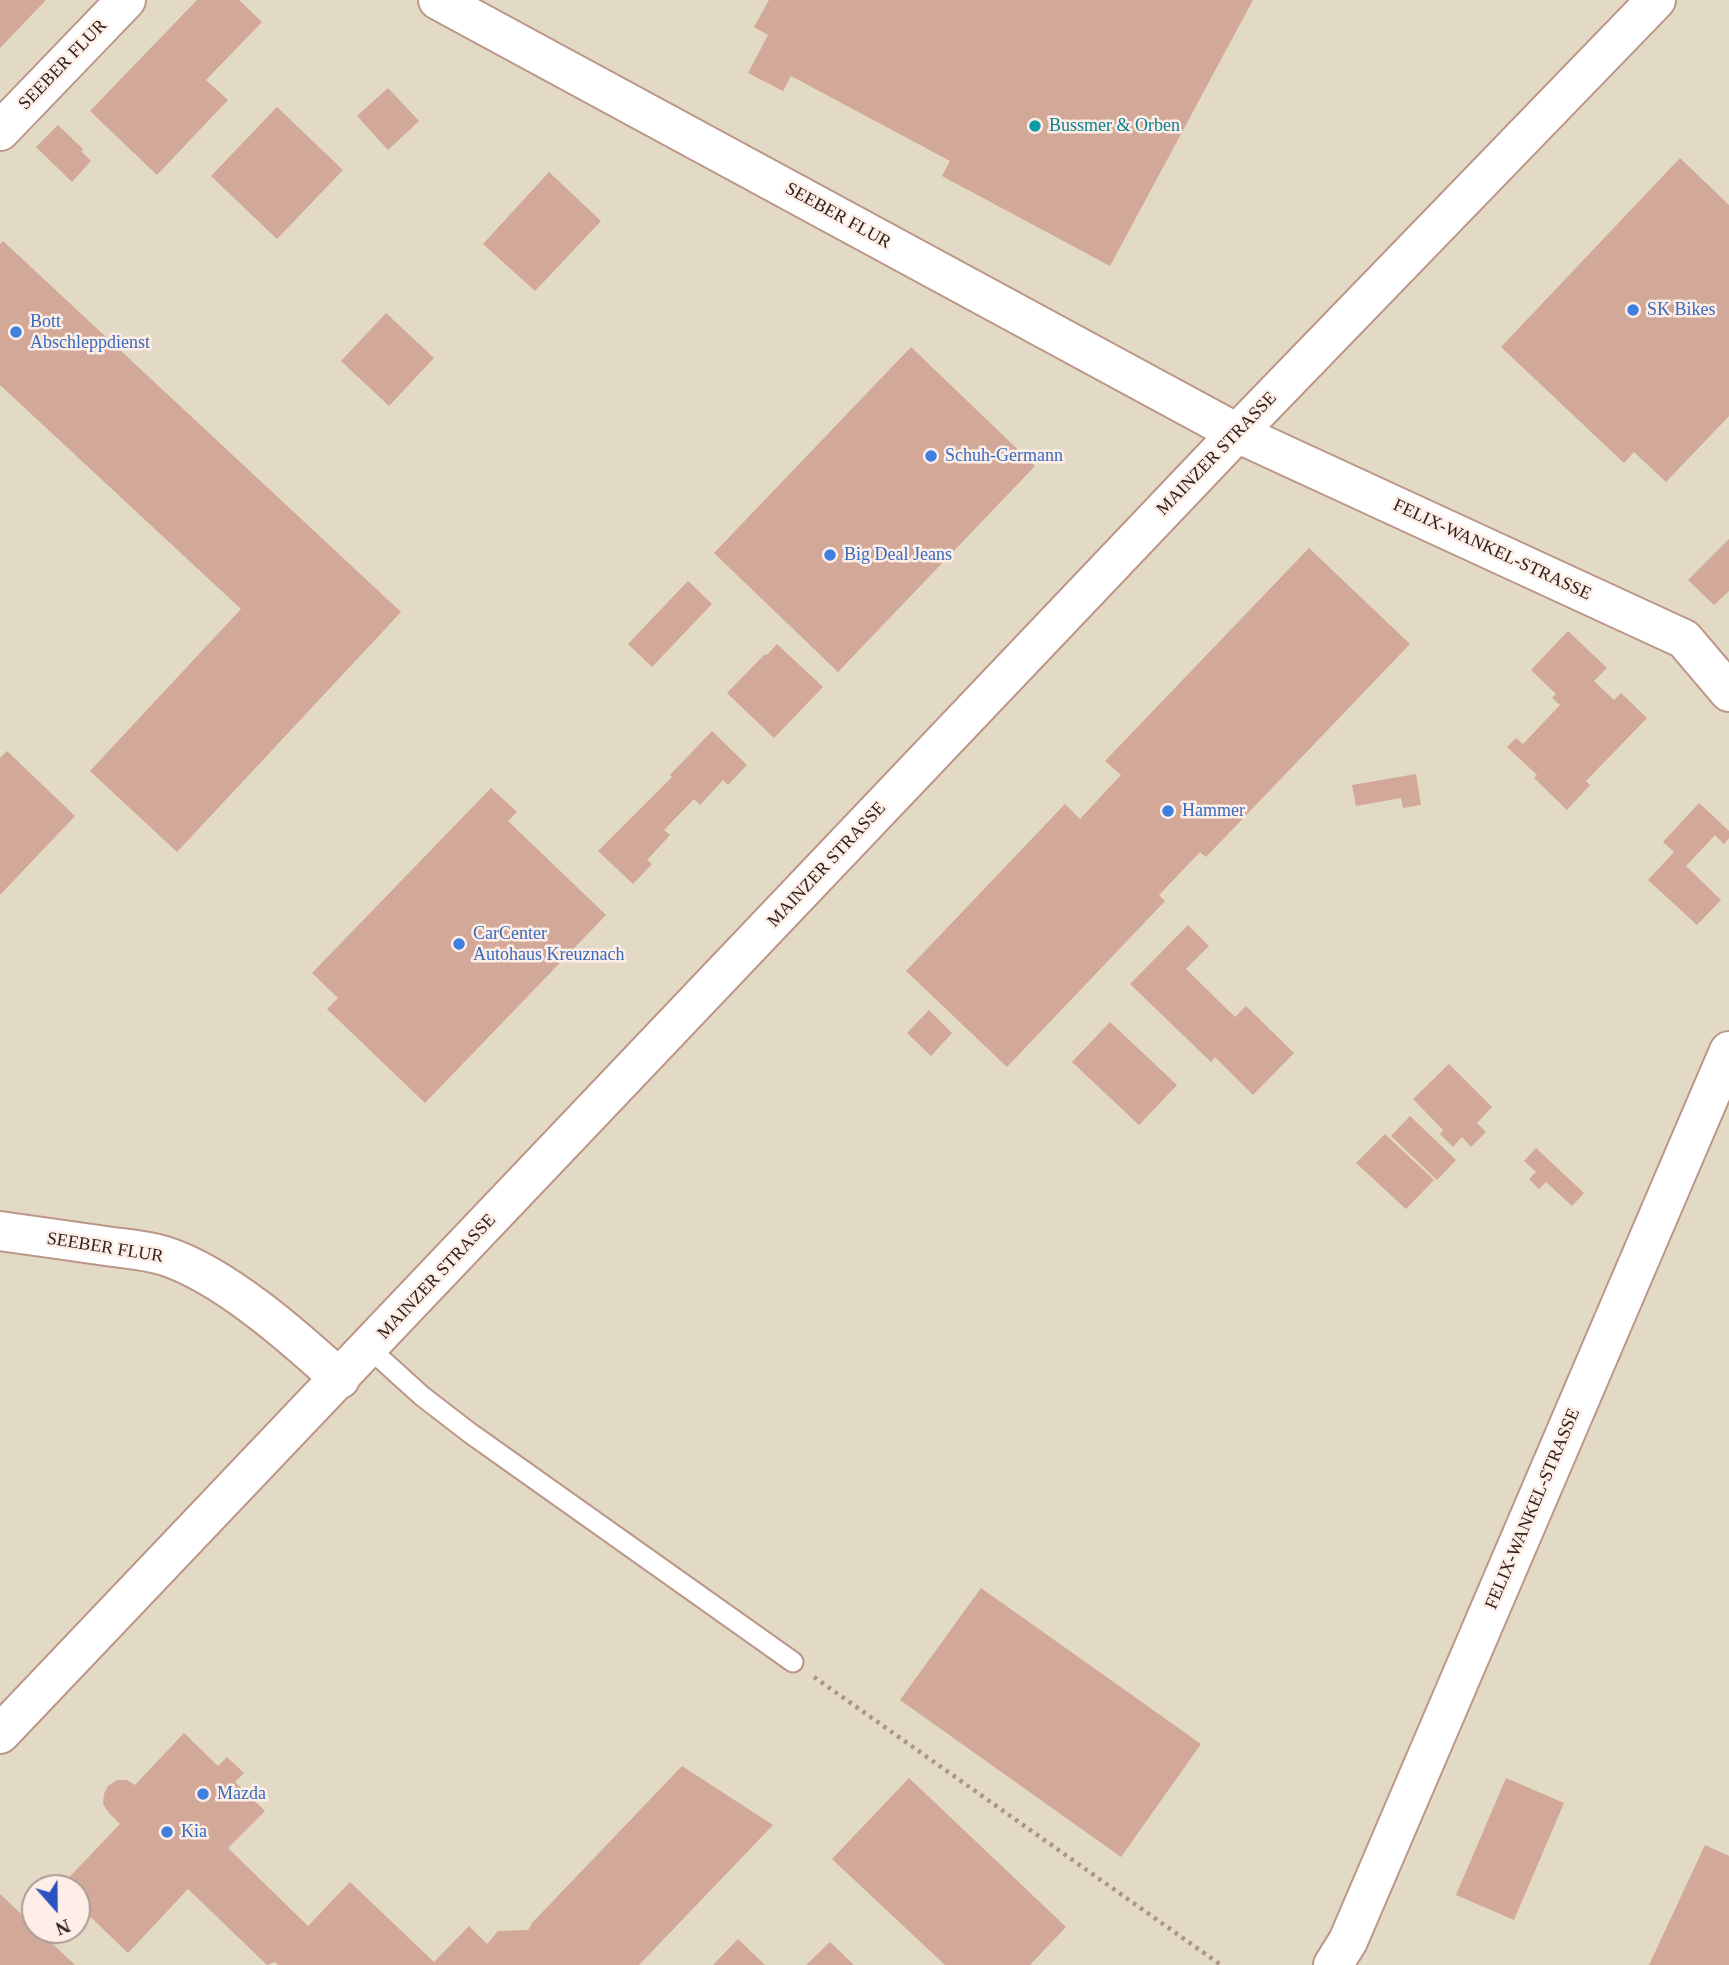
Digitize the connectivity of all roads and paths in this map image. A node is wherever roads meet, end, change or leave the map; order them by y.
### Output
1 (126, 0) edge
2 (438, 0) edge
3 (1657, 0) edge
4 (0, 131) edge
5 (1237, 433) junction
6 (1684, 639) junction
7 (1729, 660) edge
8 (1729, 692) edge
9 (1729, 1051) edge
10 (0, 1231) edge
11 (369, 1348) junction
12 (340, 1378) junction
13 (793, 1662) joint
14 (0, 1734) edge
15 (1221, 1965) edge
16 (1334, 1965) edge

1 - 4 street, SEEBER FLUR
2 - 5 street, SEEBER FLUR
3 - 5 street, MAINZER STRASSE
5 - 6 street, FELIX-WANKEL-STRASSE
5 - 11 street, MAINZER STRASSE
6 - 7 lane
6 - 8 street, FELIX-WANKEL-STRASSE
9 - 16 street, FELIX-WANKEL-STRASSE
10 - 12 street, SEEBER FLUR
11 - 12 street, MAINZER STRASSE
11 - 13 lane
12 - 14 street, MAINZER STRASSE
13 - 15 path

